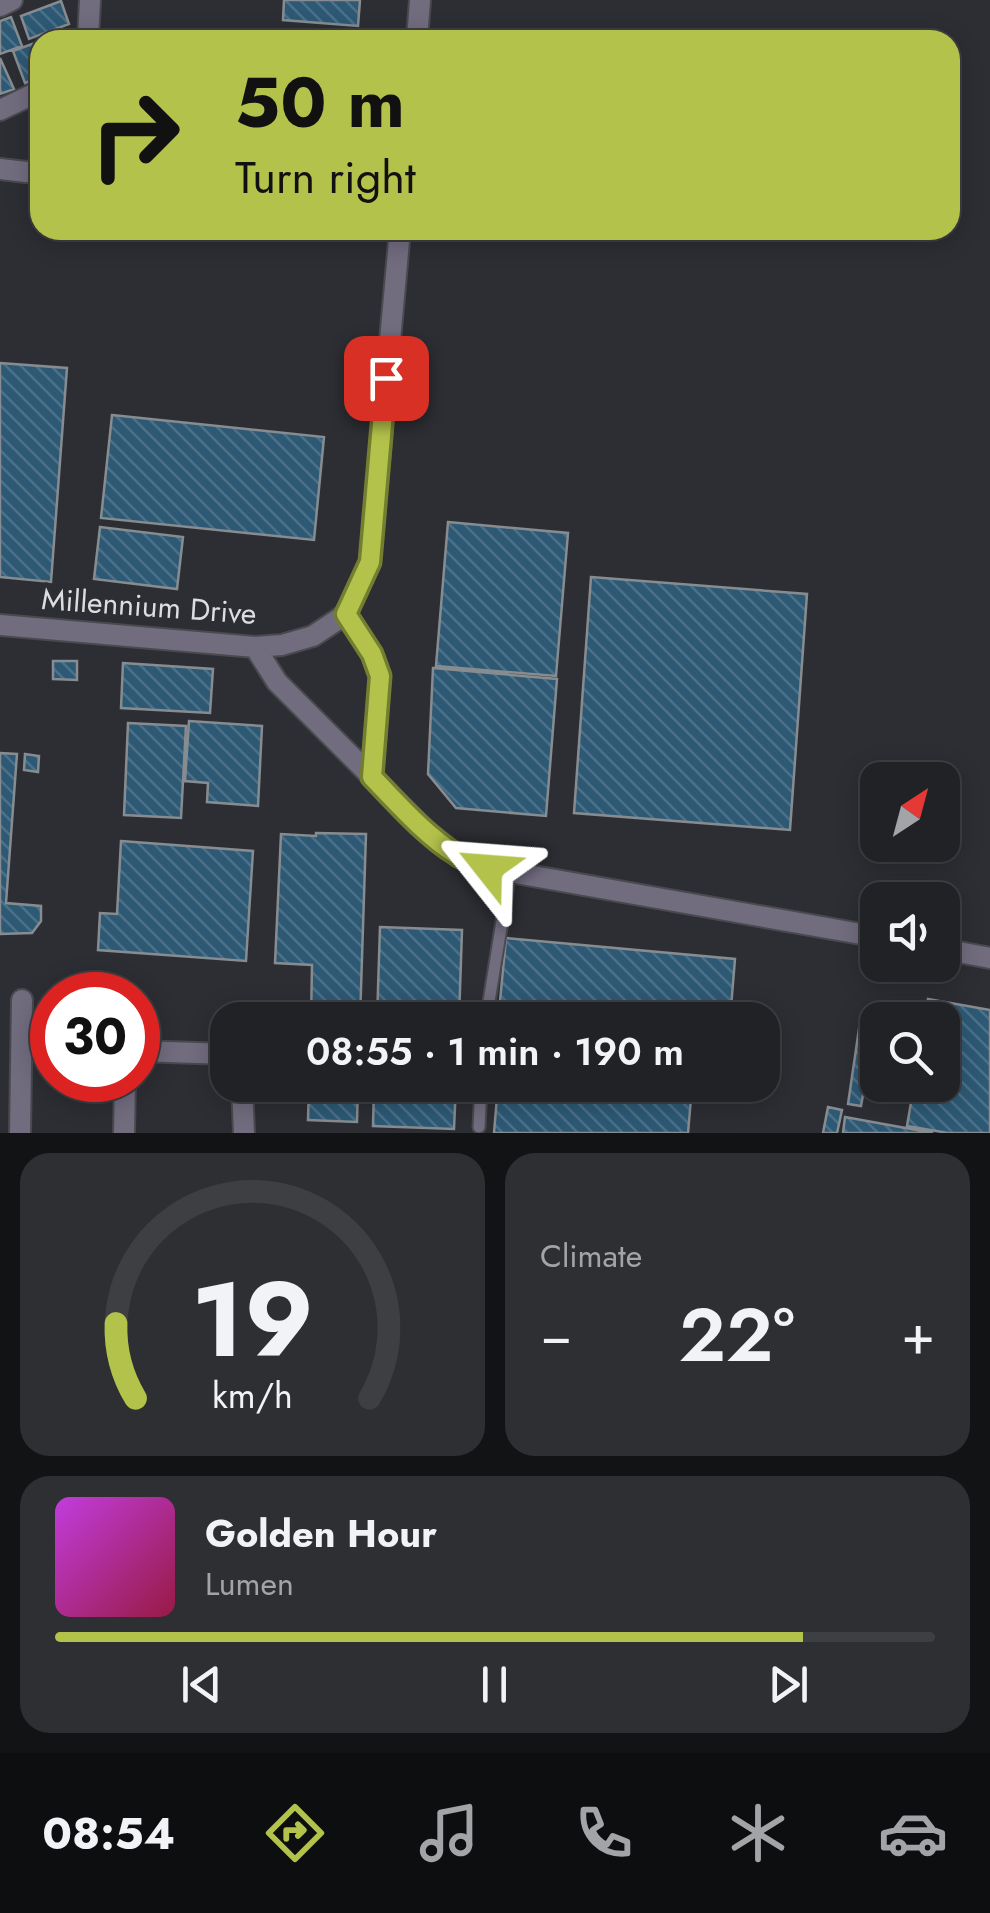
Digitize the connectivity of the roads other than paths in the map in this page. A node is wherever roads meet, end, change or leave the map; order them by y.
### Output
1 (12, 0) edge
2 (90, 0) edge
3 (420, 0) edge
4 (0, 6) edge
5 (88, 30) edge
6 (417, 30) edge
7 (30, 96) edge
8 (0, 110) edge
9 (0, 169) edge
10 (30, 172) edge
11 (399, 240) edge
12 (346, 614) junction
13 (0, 625) edge
14 (255, 647) junction
15 (372, 777) junction
16 (510, 872) junction
17 (860, 935) edge
18 (960, 952) edge
19 (990, 958) edge
20 (22, 1000) dead end
21 (489, 1002) edge
22 (22, 1044) junction
23 (30, 1045) edge
24 (160, 1051) edge
25 (210, 1053) edge
26 (125, 1102) edge
27 (243, 1102) edge
28 (480, 1102) edge
29 (479, 1126) dead end
30 (20, 1133) edge
31 (124, 1133) edge
32 (244, 1133) edge

1 - 4 street
2 - 5 street
3 - 6 street
7 - 8 street
9 - 10 street
11 - 12 street
12 - 14 street, Millennium Drive
12 - 15 street
13 - 14 street, Millennium Drive
14 - 15 street
15 - 16 street
16 - 17 street
16 - 21 lane
18 - 19 street
20 - 22 street
22 - 23 street
22 - 30 street
24 - 25 street
26 - 31 street
27 - 32 street
28 - 29 lane

